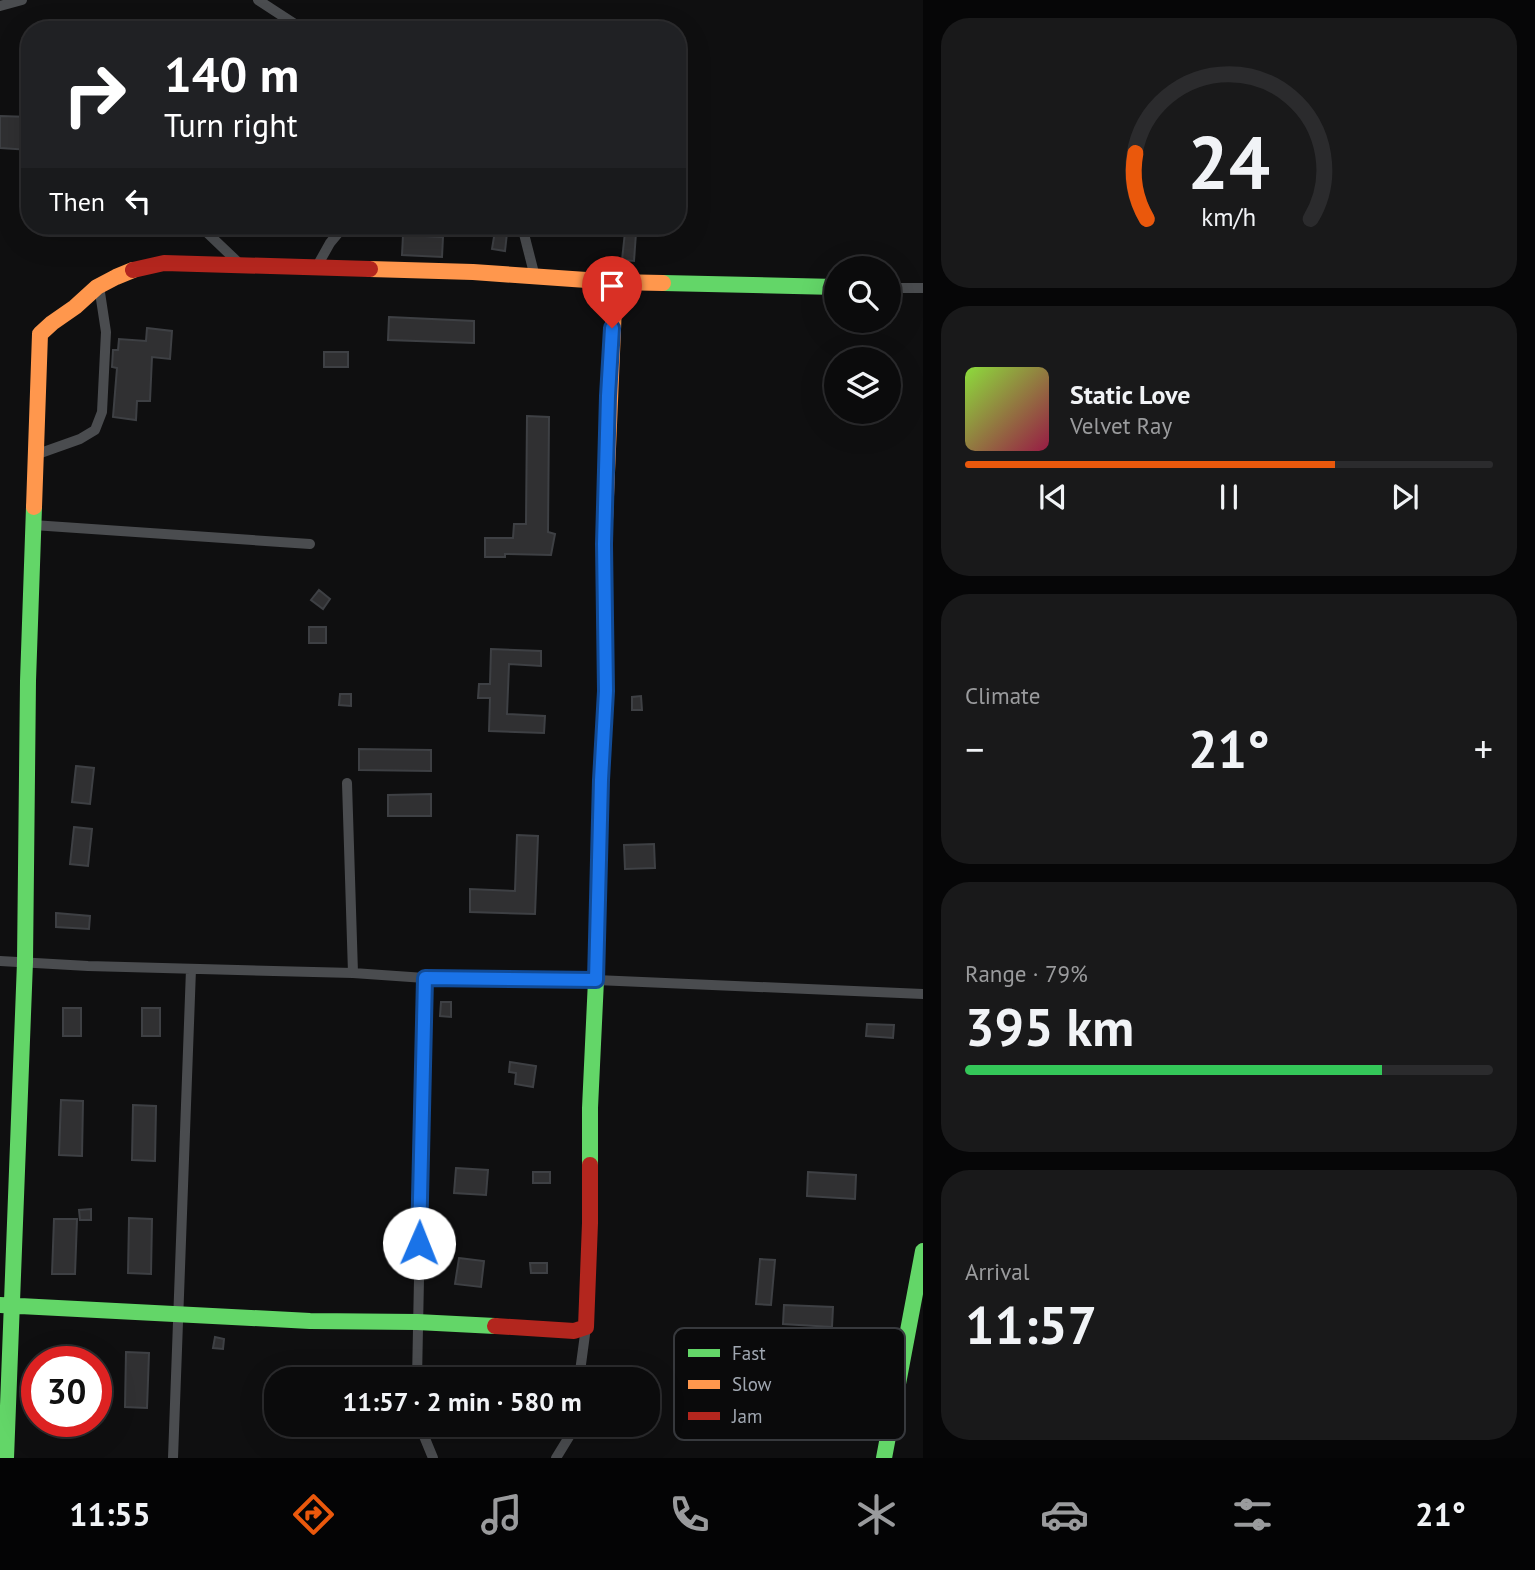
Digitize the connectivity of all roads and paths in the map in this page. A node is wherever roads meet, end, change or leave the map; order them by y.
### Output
1 (22, 0) edge
2 (258, 0) edge
3 (0, 6) edge
4 (290, 21) edge
5 (210, 235) edge
6 (337, 235) edge
7 (524, 235) edge
8 (242, 265) junction
9 (316, 268) junction
10 (535, 277) junction
11 (615, 282) junction
12 (99, 286) junction
13 (824, 287) edge
14 (901, 288) edge
15 (922, 288) edge
16 (35, 455) junction
17 (33, 525) junction
18 (310, 544) dead end
19 (347, 783) dead end
20 (0, 961) edge
21 (25, 962) junction
22 (191, 969) junction
23 (354, 974) junction
24 (425, 978) junction
25 (596, 980) junction
26 (922, 994) edge
27 (922, 1251) edge
28 (6, 1305) edge
29 (178, 1315) junction
30 (417, 1322) junction
31 (586, 1327) junction
32 (905, 1344) edge
33 (417, 1367) edge
34 (581, 1367) edge
35 (424, 1437) edge
36 (569, 1437) edge
37 (887, 1440) edge
38 (6, 1458) edge
39 (173, 1458) edge
40 (433, 1458) edge
41 (556, 1458) edge
42 (884, 1458) edge

1 - 3 street
2 - 4 street
5 - 8 street
6 - 9 street
7 - 10 street
8 - 9 main road
8 - 12 main road
9 - 10 main road
10 - 11 main road
11 - 13 main road
11 - 25 main road
12 - 16 main road
12 - 16 street
14 - 15 street
16 - 17 main road
17 - 18 street
17 - 21 main road
19 - 23 street
20 - 21 street
21 - 22 street
21 - 28 main road
22 - 23 street
22 - 29 street
23 - 24 street
24 - 25 street
24 - 30 street
25 - 26 street
25 - 31 main road
27 - 32 main road
28 - 29 main road
28 - 38 main road
29 - 30 main road
29 - 39 street
30 - 31 main road
30 - 33 street
31 - 34 street
35 - 40 street
36 - 41 street
37 - 42 main road

